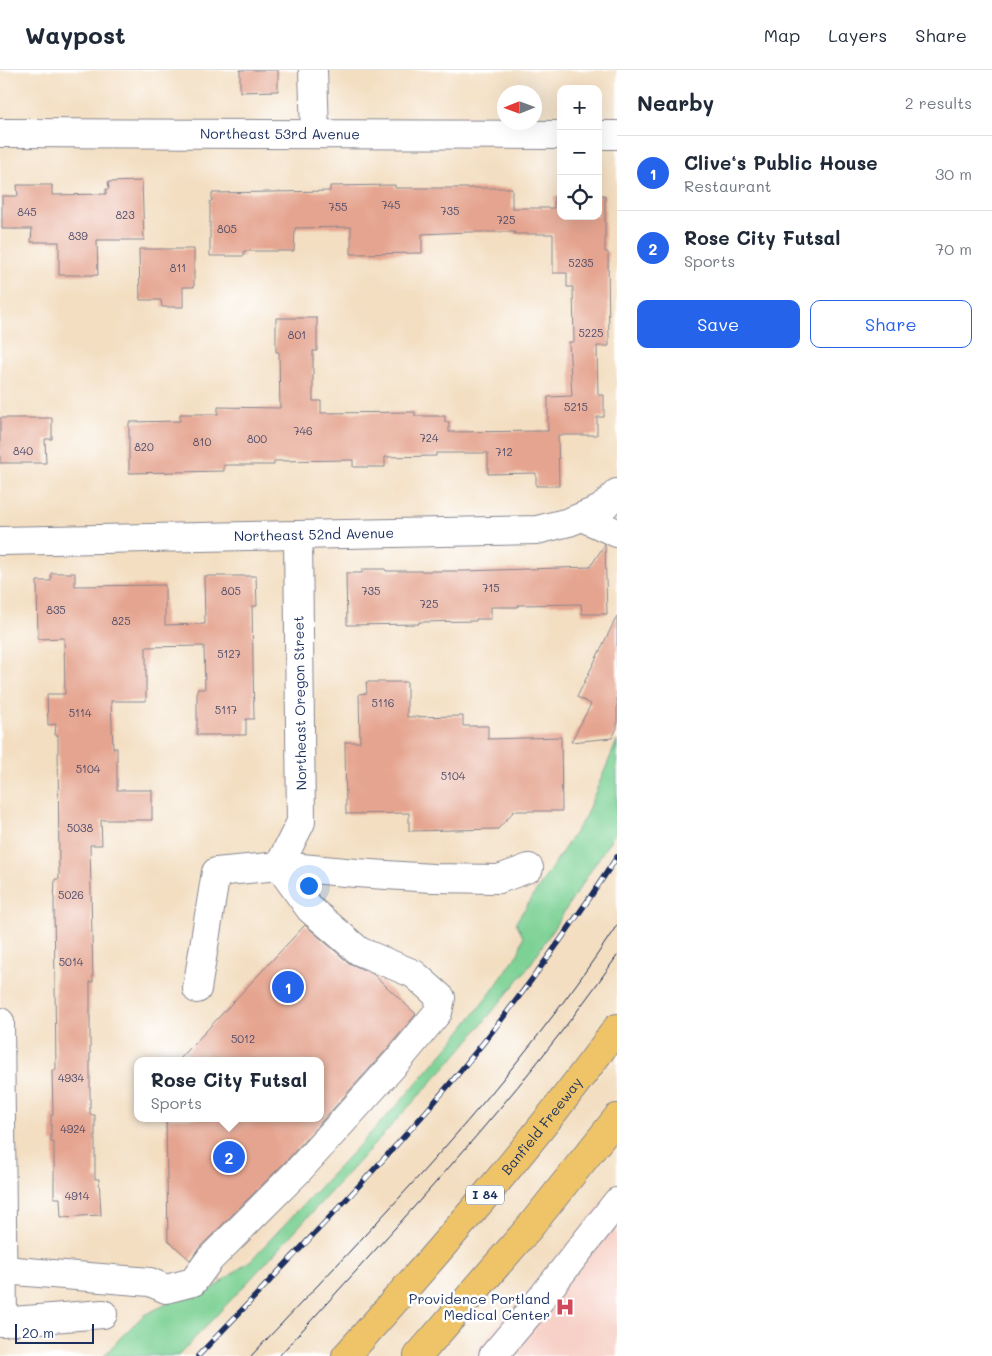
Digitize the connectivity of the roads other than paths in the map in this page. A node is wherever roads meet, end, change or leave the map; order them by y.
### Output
1 (313, 70) edge
2 (0, 133) edge
3 (314, 134) junction
4 (557, 135) edge
5 (602, 135) edge
6 (617, 135) edge
7 (617, 493) edge
8 (582, 517) junction
9 (617, 533) edge
10 (298, 536) junction
11 (0, 541) edge
12 (279, 866) junction
13 (529, 868) dead end
14 (197, 989) dead end
15 (0, 1022) edge
16 (617, 1028) edge
17 (617, 1118) edge
18 (617, 1202) edge
19 (3, 1270) junction
20 (103, 1314) dead end
21 (2, 1322) edge
22 (346, 1356) edge
23 (418, 1356) edge
24 (492, 1356) edge

1 - 3 street
2 - 3 street, Northeast 53rd Avenue
3 - 4 street, Northeast 53rd Avenue
5 - 6 street
7 - 8 street, Northeast 52nd Avenue
8 - 9 street
8 - 10 street, Northeast 52nd Avenue
10 - 11 street, Northeast 52nd Avenue
10 - 12 street, Northeast Oregon Street
12 - 13 street
12 - 14 street
12 - 19 street
15 - 19 street
16 - 22 highway, Banfield Freeway / I 84
17 - 23 highway
18 - 24 street
19 - 21 street
20 - 21 street

